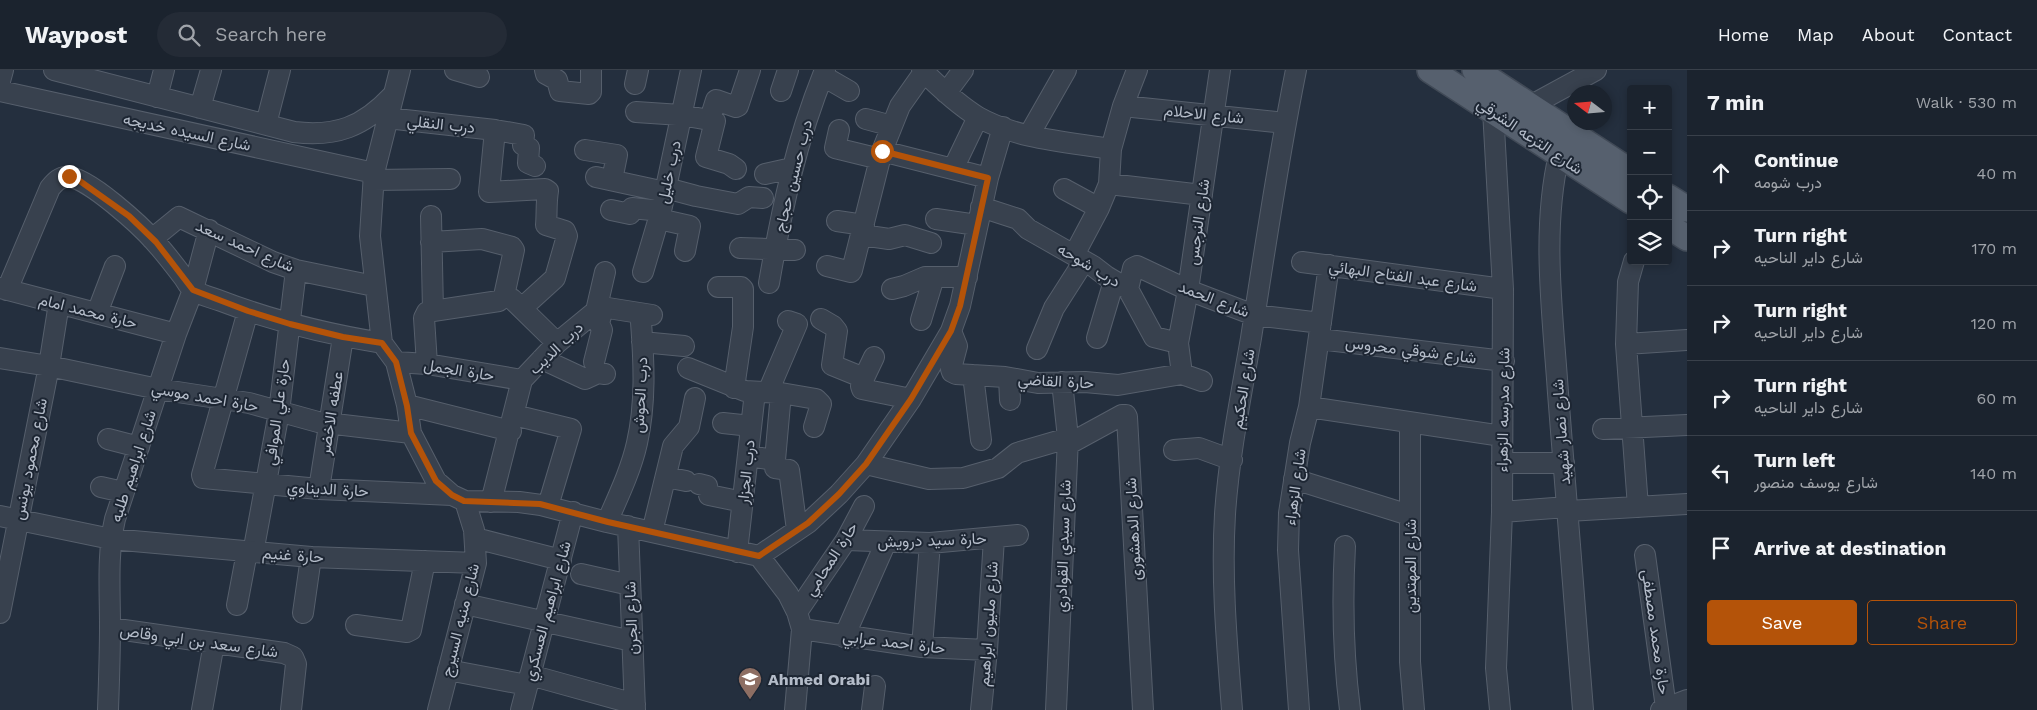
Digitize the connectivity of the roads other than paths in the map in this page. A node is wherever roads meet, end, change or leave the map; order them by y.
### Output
1 (3, 70) edge
2 (54, 70) edge
3 (164, 70) edge
4 (210, 70) edge
5 (280, 70) edge
6 (400, 70) edge
7 (455, 70) edge
8 (545, 70) edge
9 (591, 70) edge
10 (691, 70) edge
11 (750, 70) edge
12 (963, 70) edge
13 (1065, 70) edge
14 (1137, 70) edge
15 (1220, 70) edge
16 (1296, 70) edge
17 (1430, 70) edge
18 (1475, 70) edge
19 (1596, 70) edge
20 (923, 71) edge
21 (824, 73) edge
22 (479, 77) dead end
23 (126, 79) edge
24 (0, 81) edge
25 (0, 91) edge
26 (849, 91) dead end
27 (946, 93) junction
28 (392, 96) junction
29 (157, 97) junction
30 (1123, 106) junction
31 (1530, 106) junction
32 (200, 108) junction
33 (1493, 110) junction
34 (636, 112) dead end
35 (1213, 115) junction
36 (681, 116) junction
37 (978, 117) junction
38 (387, 118) junction
39 (866, 118) dead end
40 (710, 119) junction
41 (1285, 123) junction
42 (266, 124) junction
43 (892, 126) junction
44 (1003, 127) junction
45 (495, 130) junction
46 (839, 130) dead end
47 (1029, 135) junction
48 (1111, 149) junction
49 (585, 150) dead end
50 (881, 155) junction
51 (1559, 155) junction
52 (535, 166) dead end
53 (792, 168) junction
54 (736, 169) dead end
55 (953, 169) junction
56 (1627, 169) edge
57 (765, 174) dead end
58 (374, 177) junction
59 (988, 178) junction
60 (450, 179) dead end
61 (1109, 184) junction
62 (1064, 189) dead end
63 (1202, 195) junction
64 (763, 198) dead end
65 (1627, 198) edge
66 (1672, 200) edge
67 (663, 203) junction
68 (1099, 208) junction
69 (1687, 209) edge
70 (611, 210) dead end
71 (431, 216) dead end
72 (979, 216) junction
73 (936, 220) dead end
74 (837, 221) dead end
75 (1672, 229) edge
76 (209, 230) junction
77 (863, 230) junction
78 (1687, 238) edge
79 (152, 239) junction
80 (431, 242) junction
81 (931, 243) dead end
82 (740, 248) dead end
83 (775, 250) junction
84 (795, 250) dead end
85 (685, 251) dead end
86 (1079, 258) junction
87 (1302, 262) dead end
88 (1633, 265) edge
89 (115, 266) dead end
90 (827, 266) dead end
91 (1329, 266) junction
92 (296, 270) junction
93 (605, 272) dead end
94 (643, 272) dead end
95 (934, 277) junction
96 (967, 277) junction
97 (769, 283) dead end
98 (1121, 285) junction
99 (374, 286) junction
100 (718, 287) dead end
101 (3, 289) edge
102 (892, 289) dead end
103 (193, 290) junction
104 (1188, 290) junction
105 (1503, 290) junction
106 (505, 292) junction
107 (59, 304) junction
108 (522, 308) junction
109 (600, 310) junction
110 (248, 311) junction
111 (433, 311) junction
112 (97, 314) junction
113 (1254, 315) junction
114 (821, 319) dead end
115 (921, 320) dead end
116 (788, 321) dead end
117 (290, 324) junction
118 (951, 331) junction
119 (1320, 331) junction
120 (176, 334) junction
121 (343, 337) junction
122 (1097, 338) dead end
123 (1687, 340) edge
124 (642, 342) junction
125 (1178, 342) junction
126 (382, 343) junction
127 (557, 343) junction
128 (1626, 344) junction
129 (684, 346) dead end
130 (1037, 349) dead end
131 (874, 357) dead end
132 (0, 358) edge
133 (542, 359) junction
134 (1504, 361) junction
135 (396, 362) junction
136 (427, 364) junction
137 (49, 366) junction
138 (688, 368) dead end
139 (1182, 374) junction
140 (972, 375) junction
141 (864, 378) junction
142 (1009, 378) junction
143 (522, 380) junction
144 (1202, 380) dead end
145 (1062, 382) junction
146 (734, 388) junction
147 (158, 389) junction
148 (768, 392) junction
149 (695, 398) dead end
150 (223, 399) junction
151 (911, 399) junction
152 (1010, 400) dead end
153 (407, 406) junction
154 (1309, 407) junction
155 (279, 412) junction
156 (512, 423) junction
157 (723, 423) dead end
158 (1410, 423) junction
159 (330, 424) junction
160 (1687, 425) edge
161 (751, 426) junction
162 (814, 426) dead end
163 (1634, 427) junction
164 (1602, 429) dead end
165 (411, 433) junction
166 (1502, 436) junction
167 (108, 439) dead end
168 (980, 440) dead end
169 (1067, 442) junction
170 (139, 447) junction
171 (1174, 450) dead end
172 (748, 456) junction
173 (775, 460) junction
174 (1232, 460) junction
175 (1502, 463) junction
176 (1564, 463) junction
177 (866, 464) junction
178 (666, 477) junction
179 (1294, 479) junction
180 (266, 485) junction
181 (101, 487) dead end
182 (319, 490) junction
183 (123, 492) junction
184 (458, 498) junction
185 (491, 502) junction
186 (743, 502) junction
187 (1687, 504) edge
188 (548, 506) junction
189 (864, 506) dead end
190 (1638, 507) junction
191 (1567, 509) junction
192 (573, 512) junction
193 (1502, 512) junction
194 (1409, 515) junction
195 (9, 518) edge
196 (608, 522) junction
197 (628, 526) junction
198 (797, 530) junction
199 (652, 532) junction
200 (1018, 535) dead end
201 (475, 538) junction
202 (994, 538) junction
203 (111, 539) junction
204 (846, 540) junction
205 (886, 542) junction
206 (930, 543) junction
207 (1344, 546) dead end
208 (250, 552) junction
209 (737, 552) junction
210 (759, 556) junction
211 (1645, 556) dead end
212 (311, 557) junction
213 (561, 560) junction
214 (425, 561) junction
215 (476, 563) junction
216 (581, 574) dead end
217 (630, 585) junction
218 (465, 604) junction
219 (237, 605) dead end
220 (0, 613) edge
221 (303, 613) dead end
222 (799, 620) junction
223 (544, 621) junction
224 (356, 625) dead end
225 (110, 628) junction
226 (844, 637) junction
227 (632, 641) junction
228 (214, 643) junction
229 (922, 648) junction
230 (988, 650) junction
231 (448, 670) junction
232 (529, 680) junction
233 (875, 686) dead end
234 (1687, 700) edge
235 (635, 707) edge
236 (1663, 709) edge
237 (108, 710) edge
238 (202, 710) edge
239 (291, 710) edge
240 (438, 710) edge
241 (520, 710) edge
242 (796, 710) edge
243 (872, 710) edge
244 (981, 710) edge
245 (1056, 710) edge
246 (1143, 710) edge
247 (1232, 710) edge
248 (1299, 710) edge
249 (1350, 710) edge
250 (1414, 710) edge
251 (1500, 710) edge
252 (1583, 710) edge

1 - 24 street
2 - 23 street, شارع السيده خديجه
3 - 29 street
4 - 32 street
5 - 42 street
6 - 28 street
7 - 22 street
8 - 9 street
10 - 36 street, درب خليل
11 - 40 street
12 - 27 street
13 - 47 street
14 - 30 street
15 - 35 street, شارع النرجس
16 - 41 street, شارع الحكيم
17 - 33 main road, شارع الترعه الشرقي
18 - 31 main road, شارع الترعه الشرقي
19 - 31 street
20 - 27 street
20 - 43 street
21 - 26 street
21 - 53 street, درب حسين حجاج
23 - 29 street, شارع السيده خديجه
25 - 58 street, شارع السيده خديجه
27 - 37 street
28 - 38 street
28 - 42 street, شارع السيده خديجه
29 - 32 street, شارع السيده خديجه
30 - 35 street, شارع الاحلام
30 - 48 street
31 - 56 main road, شارع الترعه الشرقي
32 - 42 street, شارع السيده خديجه
33 - 51 main road, شارع الترعه الشرقي
33 - 105 street, شارع مدرسه الزهراء
34 - 36 street
35 - 41 street, شارع الاحلام
35 - 63 street, شارع النرجس
36 - 40 street
36 - 67 street, درب خليل
37 - 44 street
37 - 55 street
38 - 45 street, درب النقلي
38 - 58 street
39 - 43 street
40 - 54 street
41 - 113 street, شارع الحكيم
43 - 50 street
44 - 47 street
44 - 59 street
45 - 52 street, درب النقلي
45 - 108 street, درب النقلي
46 - 50 street
47 - 48 street
48 - 61 street
49 - 67 street
50 - 55 street
50 - 77 street
51 - 65 main road, شارع الترعه الشرقي
51 - 176 street, شارع نصار شهيد
53 - 57 street
53 - 83 street, درب حسين حجاج
55 - 59 street
58 - 60 street, شارع السيده خديجه
58 - 99 street
59 - 72 street
61 - 63 street
61 - 68 street
62 - 68 street
63 - 104 street, شارع النرجس
64 - 67 street
66 - 69 main road
67 - 70 street
67 - 85 street
67 - 94 street, درب خليل
68 - 86 street
71 - 80 street
72 - 73 street, درب شوحه
72 - 86 street, درب شوحه
72 - 96 street
74 - 77 street
75 - 78 main road
76 - 79 street, شارع احمد سعد
76 - 92 street, شارع احمد سعد
76 - 103 street, شارع ابراهيم طلبه
77 - 81 street
77 - 90 street
79 - 101 street
79 - 103 street
80 - 106 street
80 - 111 street
82 - 83 street
83 - 84 street
83 - 97 street, درب حسين حجاج
86 - 98 street, درب شوحه
86 - 130 street
87 - 91 street, شارع عبد الفتاح البهائي
88 - 128 street
89 - 112 street
91 - 105 street, شارع عبد الفتاح البهائي
91 - 119 street, شارع الزهراء
92 - 99 street, شارع احمد سعد
92 - 117 street, حارة علي الموافي
93 - 109 street
95 - 96 street
95 - 102 street
95 - 115 street
96 - 118 street
98 - 104 street, شارع الحمد
98 - 122 street
98 - 125 street, درب شوحه
99 - 126 street
100 - 146 street
101 - 107 street, حارة محمد امام
103 - 110 street
103 - 120 street, شارع ابراهيم طلبه
104 - 113 street, شارع الحمد
104 - 125 street, شارع النرجس
105 - 134 street, شارع مدرسه الزهراء
106 - 108 street
106 - 111 street
107 - 112 street, حارة محمد امام
107 - 137 street, شارع محمود يونس
108 - 127 street
109 - 124 street, درب الحوش
109 - 127 street, درب الديب
109 - 133 street
110 - 117 street
110 - 150 street
111 - 136 street
112 - 120 street, حارة محمد امام
113 - 119 street, شارع الحمد
113 - 174 street, شارع الحكيم
114 - 141 street
116 - 148 street
117 - 121 street
117 - 155 street, حارة علي الموافي
118 - 140 street, حارة القاضي
118 - 151 street
119 - 134 street, شارع شوقي محروس
119 - 154 street, شارع الزهراء
120 - 147 street, شارع ابراهيم طلبه
121 - 126 street
121 - 159 street, عطفه الاخضر
123 - 128 street
124 - 129 street
124 - 196 street, درب الحوش
125 - 139 street, شارع النرجس
126 - 135 street
127 - 133 street, درب الديب
128 - 163 street
131 - 141 street
132 - 137 street, حارة احمد موسي
133 - 143 street, درب الديب
134 - 166 street, شارع مدرسه الزهراء
135 - 136 street, حارة الجمل
135 - 153 street
136 - 143 street, حارة الجمل
137 - 147 street, حارة احمد موسي
137 - 195 street, شارع محمود يونس
138 - 146 street
139 - 144 street, حارة القاضي
139 - 145 street, حارة القاضي
140 - 142 street, حارة القاضي
140 - 168 street
141 - 151 street
142 - 145 street, حارة القاضي
142 - 152 street
143 - 156 street, درب الديب
145 - 169 street, شارع سيدي القوادري
146 - 148 street
147 - 150 street, حارة احمد موسي
147 - 170 street, شارع ابراهيم طلبه
148 - 161 street, درب الجزار
148 - 162 street
148 - 173 street
149 - 178 street
150 - 155 street, حارة احمد موسي
150 - 180 street, حارة الديناوي
151 - 177 street
153 - 156 street
153 - 165 street
154 - 158 street
154 - 179 street, شارع الزهراء
155 - 159 street, حارة احمد موسي
155 - 180 street, حارة علي الموافي
156 - 185 street, درب الديب
156 - 188 street
157 - 161 street
158 - 166 street
158 - 194 street, شارع المهتدين
159 - 165 street, حارة احمد موسي
159 - 182 street, عطفه الاخضر
160 - 163 street
161 - 172 street, درب الجزار
163 - 164 street
163 - 190 street
165 - 184 street
166 - 175 street, شارع مدرسه الزهراء
167 - 170 street
169 - 177 street
169 - 245 street, شارع سيدي القوادري
169 - 246 street, شارع الدهشورى
170 - 183 street, شارع ابراهيم طلبه
171 - 174 street
172 - 173 street
172 - 186 street, درب الجزار
173 - 198 street
174 - 247 street, شارع الحكيم
175 - 176 street
175 - 193 street, شارع مدرسه الزهراء
176 - 191 street, شارع نصار شهيد
177 - 198 street
178 - 186 street
178 - 199 street
179 - 194 street
179 - 248 street, شارع الزهراء
180 - 182 street, حارة الديناوي
180 - 208 street, حارة علي الموافي
181 - 183 street
182 - 184 street, حارة الديناوي
183 - 203 street, شارع ابراهيم طلبه
184 - 185 street, حارة الديناوي
184 - 201 street, شارع منيه السيرج
185 - 188 street, حارة الديناوي
186 - 209 street, درب الجزار
187 - 190 street
188 - 192 street, حارة الديناوي
189 - 204 street, حارة المحامي
190 - 191 street
191 - 193 street
191 - 252 street, شارع نصار شهيد
192 - 196 street, حارة الديناوي
192 - 213 street, شارع ابراهيم العسكري
193 - 251 street, شارع مدرسه الزهراء
194 - 250 street, شارع المهتدين
195 - 203 street, حارة غنيم
195 - 220 street, شارع محمود يونس
196 - 197 street, حارة الديناوي
197 - 199 street, حارة الديناوي
197 - 217 street, شارع الجرن
198 - 210 street
199 - 209 street, حارة الديناوي
200 - 202 street, حارة سيد درويش
201 - 213 street
201 - 215 street, شارع منيه السيرج
202 - 206 street, حارة سيد درويش
202 - 230 street, شارع مليون ابراهيم
203 - 208 street, حارة غنيم
203 - 225 street, شارع ابراهيم طلبه
204 - 205 street, حارة سيد درويش
204 - 222 street, حارة المحامي
205 - 206 street, حارة سيد درويش
205 - 226 street
206 - 229 street
207 - 249 street
208 - 212 street, حارة غنيم
208 - 219 street, حارة علي الموافي
209 - 210 street, حارة الديناوي
210 - 222 street
211 - 236 street, حارة محمد مصطفى
212 - 214 street, حارة غنيم
212 - 221 street
213 - 223 street, شارع ابراهيم العسكري
214 - 215 street, حارة غنيم
214 - 224 street
215 - 218 street, شارع منيه السيرج
216 - 217 street
217 - 227 street, شارع الجرن
218 - 223 street
218 - 231 street, شارع منيه السيرج
222 - 226 street, حارة احمد عرابي
222 - 242 street
223 - 227 street
223 - 232 street, شارع ابراهيم العسكري
225 - 228 street, شارع سعد بن ابي وقاص
225 - 237 street, شارع ابراهيم طلبه
226 - 229 street, حارة احمد عرابي
227 - 235 street, شارع الجرن
228 - 238 street
228 - 239 street, شارع سعد بن ابي وقاص
229 - 230 street, حارة احمد عرابي
230 - 244 street, شارع مليون ابراهيم
231 - 232 street
231 - 240 street, شارع منيه السيرج
232 - 235 street
232 - 241 street, شارع ابراهيم العسكري
233 - 243 street
234 - 236 street

